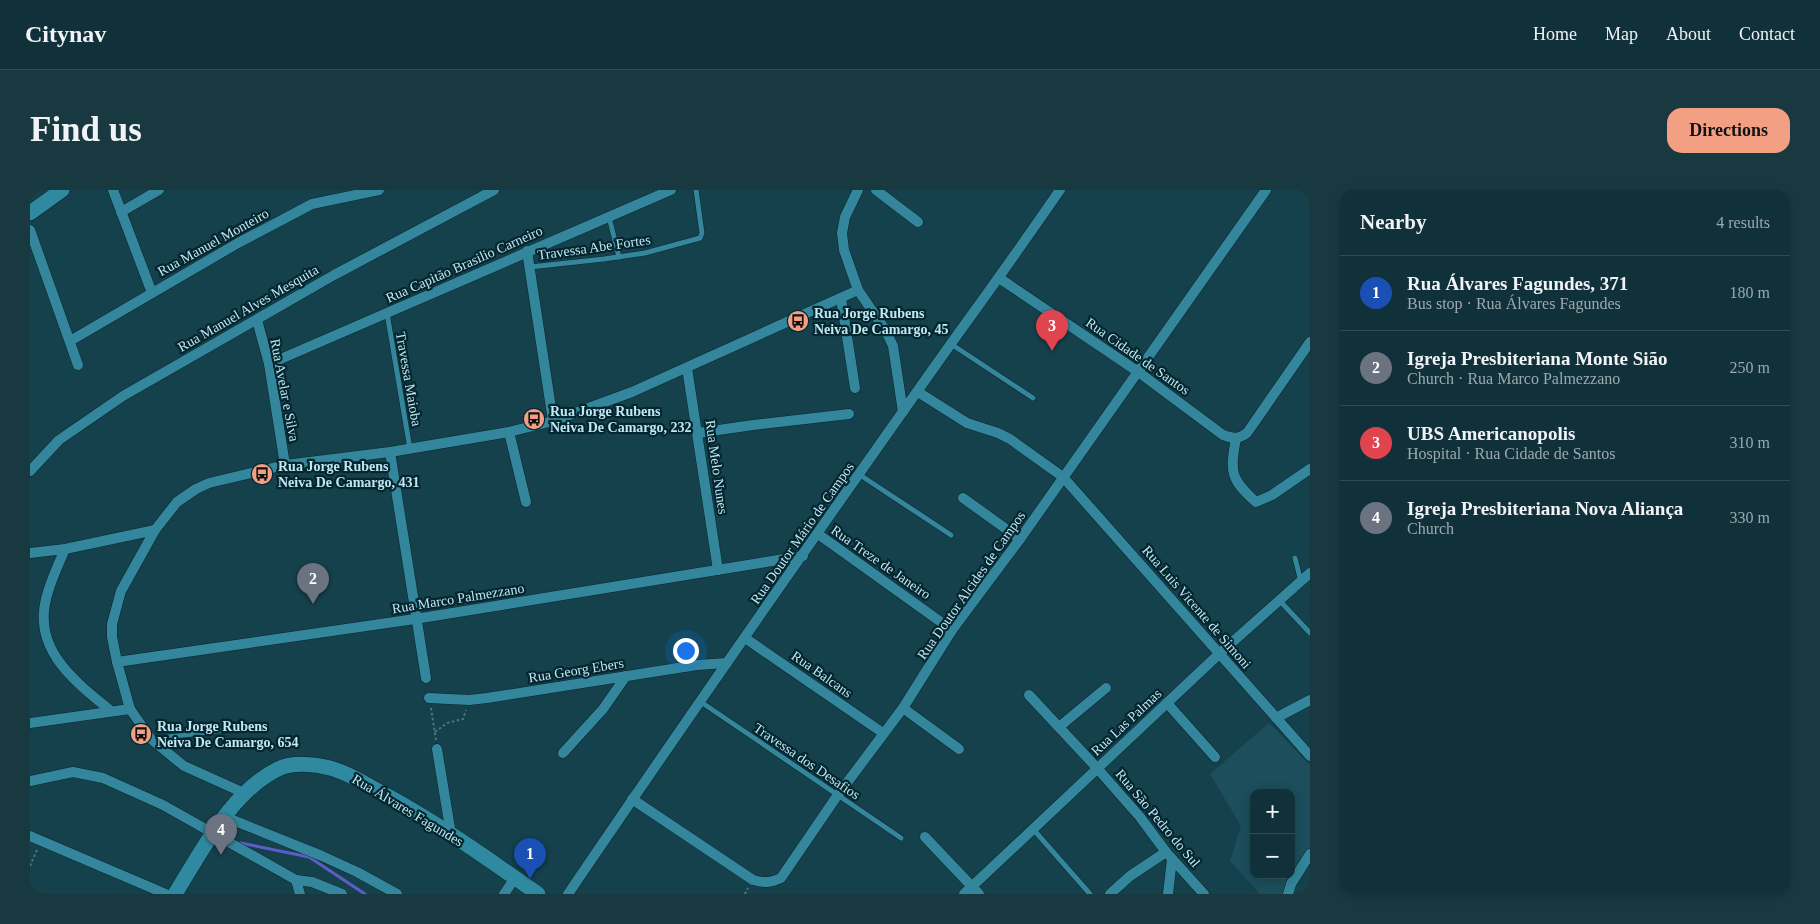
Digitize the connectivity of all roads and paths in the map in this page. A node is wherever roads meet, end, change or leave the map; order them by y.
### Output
1 (62, 190) edge
2 (113, 190) edge
3 (158, 190) edge
4 (379, 190) edge
5 (494, 190) edge
6 (671, 190) edge
7 (696, 190) edge
8 (858, 190) edge
9 (876, 190) edge
10 (1060, 190) edge
11 (1266, 190) edge
12 (121, 212) junction
13 (30, 213) edge
14 (609, 217) junction
15 (918, 222) dead end
16 (30, 230) edge
17 (527, 252) junction
18 (619, 257) junction
19 (530, 267) junction
20 (1000, 278) junction
21 (858, 290) junction
22 (152, 293) junction
23 (841, 298) junction
24 (387, 314) junction
25 (257, 320) junction
26 (70, 341) junction
27 (1310, 342) edge
28 (951, 344) junction
29 (269, 364) junction
30 (78, 365) dead end
31 (687, 368) junction
32 (1137, 371) junction
33 (855, 388) dead end
34 (918, 392) junction
35 (1033, 398) dead end
36 (903, 412) junction
37 (849, 414) dead end
38 (553, 421) junction
39 (509, 432) junction
40 (698, 433) junction
41 (1236, 438) junction
42 (410, 448) junction
43 (390, 452) junction
44 (285, 465) junction
45 (30, 469) edge
46 (1310, 469) edge
47 (860, 475) junction
48 (1063, 477) junction
49 (963, 498) dead end
50 (526, 502) dead end
51 (154, 530) junction
52 (818, 534) junction
53 (951, 535) dead end
54 (1020, 539) junction
55 (65, 549) junction
56 (30, 553) edge
57 (803, 556) junction
58 (1295, 558) dead end
59 (718, 570) junction
60 (1310, 574) edge
61 (1301, 582) junction
62 (1280, 601) junction
63 (415, 619) junction
64 (952, 630) junction
65 (1310, 634) edge
66 (745, 638) junction
67 (1219, 654) junction
68 (117, 662) junction
69 (727, 663) junction
70 (626, 676) junction
71 (426, 678) dead end
72 (1106, 688) dead end
73 (1029, 694) dead end
74 (429, 698) joint
75 (468, 700) junction
76 (1310, 700) edge
77 (701, 702) junction
78 (1167, 702) junction
79 (903, 708) junction
80 (130, 709) junction
81 (111, 711) junction
82 (1276, 718) junction
83 (30, 723) edge
84 (260, 726) dead end
85 (1059, 727) junction
86 (435, 732) junction
87 (883, 733) junction
88 (151, 739) junction
89 (438, 749) joint
90 (959, 749) dead end
91 (563, 753) dead end
92 (1310, 756) edge
93 (1215, 757) dead end
94 (1097, 768) junction
95 (30, 782) edge
96 (244, 793) junction
97 (838, 796) junction
98 (632, 799) junction
99 (225, 817) junction
100 (1033, 829) junction
101 (213, 833) junction
102 (451, 834) junction
103 (30, 836) edge
104 (925, 837) dead end
105 (902, 838) dead end
106 (41, 841) junction
107 (1310, 854) edge
108 (1169, 856) junction
109 (30, 866) edge
110 (515, 878) junction
111 (296, 880) junction
112 (976, 890) edge
113 (166, 894) edge
114 (175, 894) edge
115 (300, 894) edge
116 (342, 894) edge
117 (397, 894) edge
118 (504, 894) edge
119 (538, 894) edge
120 (568, 894) edge
121 (964, 894) edge
122 (1090, 894) edge
123 (1110, 894) edge
124 (1168, 894) edge
125 (1204, 894) edge
126 (1288, 894) edge

1 - 13 street
2 - 12 street
3 - 12 street
4 - 22 street, Rua Manuel Monteiro
5 - 25 street, Rua Manuel Alves Mesquita
6 - 14 street, Rua Capitão Brasilio Carneiro
7 - 18 lane, Travessa Abe Fortes
8 - 21 street
9 - 15 street
10 - 20 street, Rua Doutor Mário de Campos
11 - 32 street, Rua Doutor Alcides de Campos
12 - 22 street
14 - 17 street, Rua Capitão Brasilio Carneiro
14 - 18 lane
16 - 26 street
17 - 19 street
17 - 24 street, Rua Capitão Brasilio Carneiro
18 - 19 lane, Travessa Abe Fortes
19 - 38 street
20 - 28 street, Rua Doutor Mário de Campos
20 - 32 street, Rua Cidade de Santos
21 - 23 street
21 - 36 street
22 - 26 street, Rua Manuel Monteiro
23 - 31 street
23 - 33 street
24 - 29 street, Rua Capitão Brasilio Carneiro
24 - 42 lane, Travessa Maioba
25 - 29 street, Rua Avelar e Silva
25 - 45 street, Rua Manuel Alves Mesquita
26 - 30 street
27 - 41 street
28 - 34 street, Rua Doutor Mário de Campos
28 - 35 lane
29 - 44 street, Rua Avelar e Silva
31 - 38 street
31 - 40 street, Rua Melo Nunes
32 - 41 street, Rua Cidade de Santos
32 - 48 street, Rua Doutor Alcides de Campos
34 - 36 street, Rua Doutor Mário de Campos
34 - 48 street, Rua Luis Vicente de Simoni
36 - 47 street, Rua Doutor Mário de Campos
37 - 40 street
38 - 39 street
39 - 42 street
39 - 50 street
40 - 59 street, Rua Melo Nunes
41 - 46 street
42 - 43 street
43 - 44 street
43 - 63 street
44 - 51 street
47 - 52 street, Rua Doutor Mário de Campos
47 - 53 lane
48 - 54 street, Rua Doutor Alcides de Campos
48 - 67 street, Rua Luis Vicente de Simoni
49 - 54 street
51 - 55 street
51 - 68 street
52 - 57 street, Rua Doutor Mário de Campos
52 - 64 street, Rua Treze de Janeiro
54 - 64 street, Rua Doutor Alcides de Campos
55 - 56 street
55 - 81 street
57 - 59 street, Rua Marco Palmezzano
57 - 66 street, Rua Doutor Mário de Campos
58 - 61 lane
59 - 63 street, Rua Marco Palmezzano
60 - 61 street, Rua Las Palmas
61 - 62 street, Rua Las Palmas
62 - 65 lane
62 - 67 street, Rua Las Palmas
63 - 68 street, Rua Marco Palmezzano
63 - 71 street
64 - 79 street, Rua Doutor Alcides de Campos
66 - 69 street, Rua Doutor Mário de Campos
66 - 87 street, Rua Balcans
67 - 78 street, Rua Las Palmas
67 - 82 street, Rua Luis Vicente de Simoni
68 - 80 street
69 - 70 street, Rua Georg Ebers
69 - 77 street, Rua Doutor Mário de Campos
70 - 75 street, Rua Georg Ebers
70 - 91 street
72 - 85 street
73 - 85 street, Rua São Pedro do Sul
74 - 75 street, Rua Georg Ebers
74 - 86 path
75 - 86 path
76 - 82 street
77 - 97 lane, Travessa dos Desafios
77 - 98 street, Rua Doutor Mário de Campos
78 - 93 street
78 - 94 street, Rua Las Palmas
79 - 87 street, Rua Doutor Alcides de Campos
79 - 90 street
80 - 81 street
80 - 88 street
81 - 83 street
82 - 92 street, Rua Luis Vicente de Simoni
84 - 88 lane
85 - 94 street, Rua São Pedro do Sul
86 - 89 path
87 - 97 street, Rua Doutor Alcides de Campos
88 - 96 street
89 - 102 street
94 - 100 street, Rua Las Palmas
94 - 108 street, Rua São Pedro do Sul
95 - 101 street
96 - 99 street, Rua Álvares Fagundes
96 - 102 street, Rua Álvares Fagundes
97 - 98 street, Rua Doutor Alcides de Campos
97 - 105 lane, Travessa dos Desafios
98 - 120 street, Rua Doutor Mário de Campos
99 - 101 street, Rua Álvares Fagundes
99 - 117 street
100 - 112 street, Rua Las Palmas
100 - 122 lane
101 - 111 street
101 - 114 street, Rua Álvares Fagundes
102 - 110 street, Rua Álvares Fagundes
103 - 106 street
104 - 112 street
106 - 109 path
106 - 113 street
107 - 126 street
108 - 123 street
108 - 124 street
108 - 125 street, Rua São Pedro do Sul
110 - 118 street
110 - 119 street, Rua Álvares Fagundes
111 - 115 street
111 - 116 street
112 - 121 street, Rua Las Palmas

